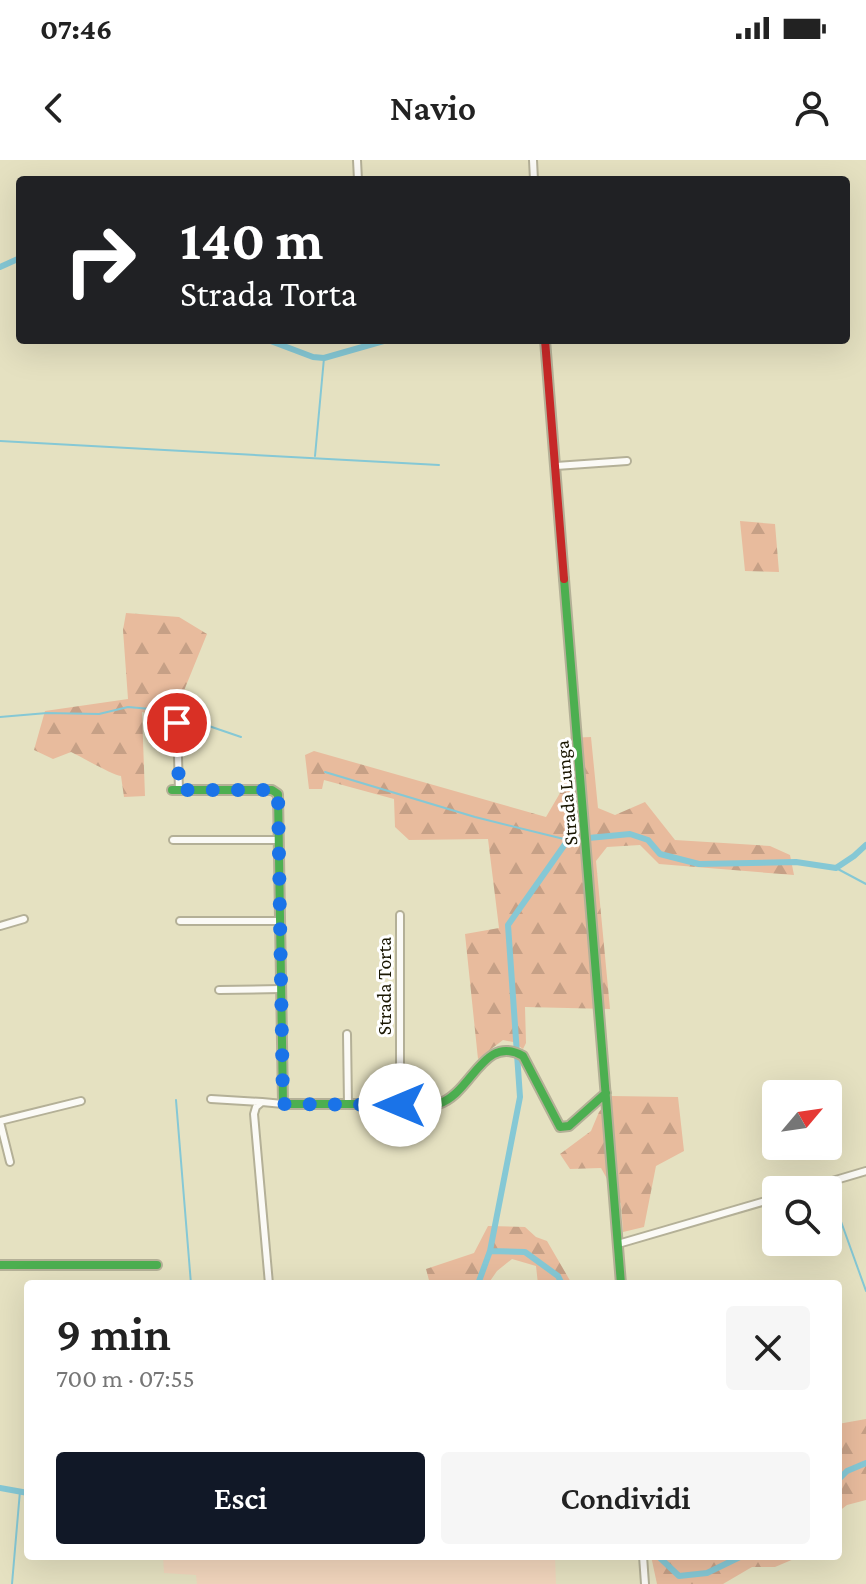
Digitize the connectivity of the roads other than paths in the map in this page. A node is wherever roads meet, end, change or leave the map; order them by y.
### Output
1 (545, 344) edge
2 (627, 461) dead end
3 (556, 466) junction
4 (177, 723) dead end
5 (175, 790) joint
6 (173, 840) dead end
7 (279, 840) junction
8 (400, 915) dead end
9 (24, 919) dead end
10 (180, 921) dead end
11 (281, 921) junction
12 (0, 926) edge
13 (281, 989) junction
14 (219, 990) dead end
15 (347, 1034) dead end
16 (606, 1093) junction
17 (211, 1099) dead end
18 (81, 1101) dead end
19 (262, 1102) junction
20 (283, 1104) junction
21 (348, 1105) junction
22 (400, 1105) junction
23 (0, 1121) edge
24 (10, 1162) dead end
25 (866, 1171) edge
26 (842, 1178) edge
27 (762, 1202) edge
28 (618, 1244) junction
29 (0, 1265) edge
30 (157, 1265) dead end
31 (269, 1280) edge
32 (621, 1280) edge
33 (643, 1560) edge
34 (645, 1584) edge

1 - 3 street, Strada Lunga
2 - 3 street
3 - 16 street, Strada Lunga
4 - 5 street
5 - 7 street
6 - 7 street
7 - 11 street
8 - 22 street, Strada Torta
9 - 12 street
10 - 11 street
11 - 13 street
13 - 14 street
13 - 20 street
15 - 21 street, Strada Torta
16 - 22 street
16 - 28 street, Strada Lunga
17 - 19 street
18 - 23 street
19 - 20 street
19 - 31 street
20 - 21 street
21 - 22 street
23 - 24 street
25 - 26 street
27 - 28 street
28 - 32 street, Strada Lunga
29 - 30 street
33 - 34 street

